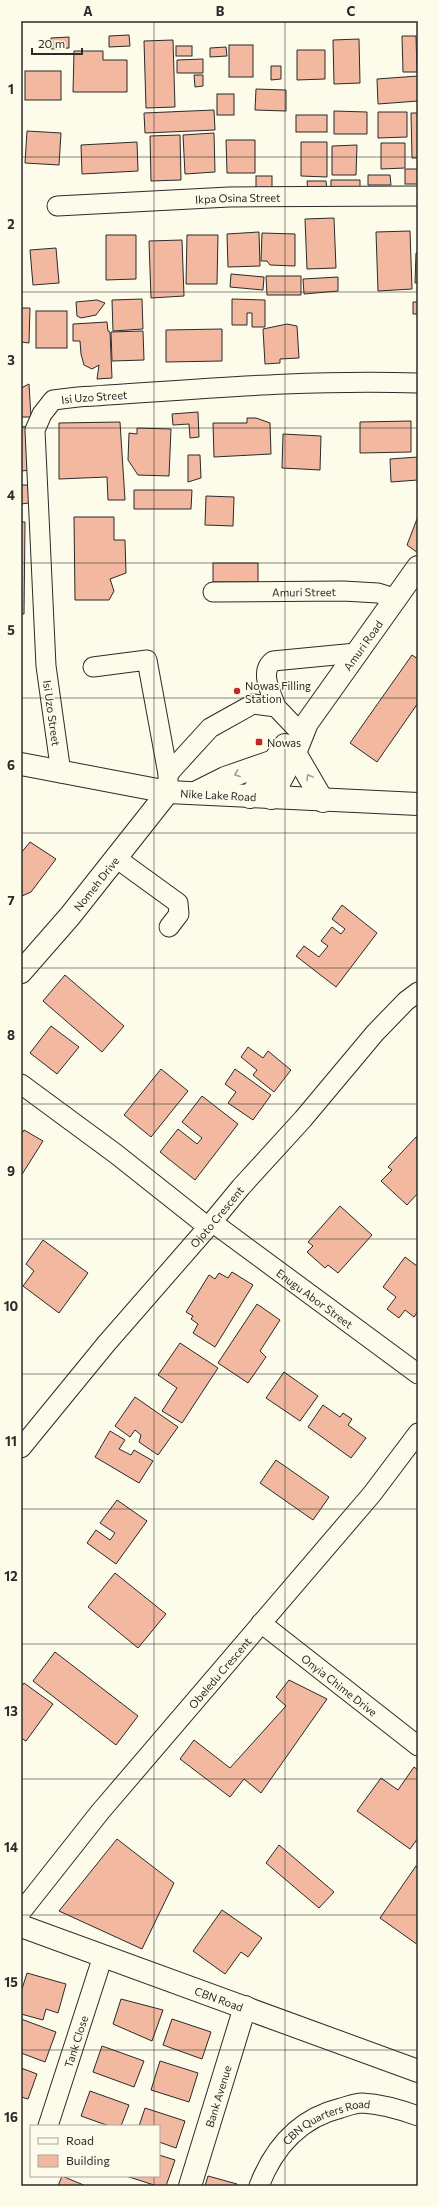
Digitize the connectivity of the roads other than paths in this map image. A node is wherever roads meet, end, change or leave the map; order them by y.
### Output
1 (418, 196) edge
2 (57, 206) dead end
3 (418, 383) edge
4 (418, 567) edge
5 (213, 592) dead end
6 (394, 598) junction
7 (356, 653) junction
8 (93, 667) dead end
9 (276, 707) junction
10 (302, 726) junction
11 (295, 753) junction
12 (274, 761) junction
13 (21, 764) edge
14 (61, 773) junction
15 (168, 783) junction
16 (194, 794) junction
17 (260, 797) junction
18 (323, 801) junction
19 (418, 804) edge
20 (116, 858) junction
21 (169, 927) dead end
22 (21, 972) edge
23 (418, 992) edge
24 (21, 1084) edge
25 (210, 1225) junction
26 (418, 1374) edge
27 (418, 1433) edge
28 (21, 1448) edge
29 (261, 1623) junction
30 (418, 1746) edge
31 (21, 1912) edge
32 (21, 1926) edge
33 (103, 1956) junction
34 (245, 2007) junction
35 (418, 2071) edge
36 (418, 2116) edge
37 (48, 2125) edge
38 (190, 2186) edge
39 (259, 2186) edge

1 - 2 street, Ikpa Osina Street
3 - 14 street, Isi Uzo Street
4 - 6 main road, Amuri Road
5 - 6 street, Amuri Street
6 - 7 main road, Amuri Road
7 - 9 street
7 - 10 main road, Amuri Road
8 - 15 street
9 - 10 street
9 - 15 street
10 - 11 main road, Amuri Road
10 - 12 main road, Amuri Road
11 - 17 main road, Amuri Road
18 -> 11 main road
12 -> 16 main road
12 - 17 main road, Amuri Road
13 - 14 main road, Nike Lake Road
14 - 15 main road, Nike Lake Road
15 - 16 main road, Nike Lake Road
15 - 20 main road, Nomeh Drive
16 - 17 main road, Nike Lake Road
17 - 18 main road, Nike Lake Road
18 - 19 main road, Nike Lake Road
20 - 21 street
20 - 22 main road, Nomeh Drive
23 - 25 street, Ojoto Crescent
24 - 25 street, Enugu Abor Street
25 - 26 street, Enugu Abor Street
25 - 28 street, Ojoto Crescent
27 - 29 street, Obeledu Crescent
29 - 30 street, Onyia Chime Drive
29 - 31 street, Obeledu Crescent
32 - 33 main road, CBN Road
33 - 34 main road, CBN Road
33 - 37 street, Tank Close
34 - 35 main road, CBN Road
34 - 38 main road, Bank Avenue
36 - 39 street, CBN Quarters Road

